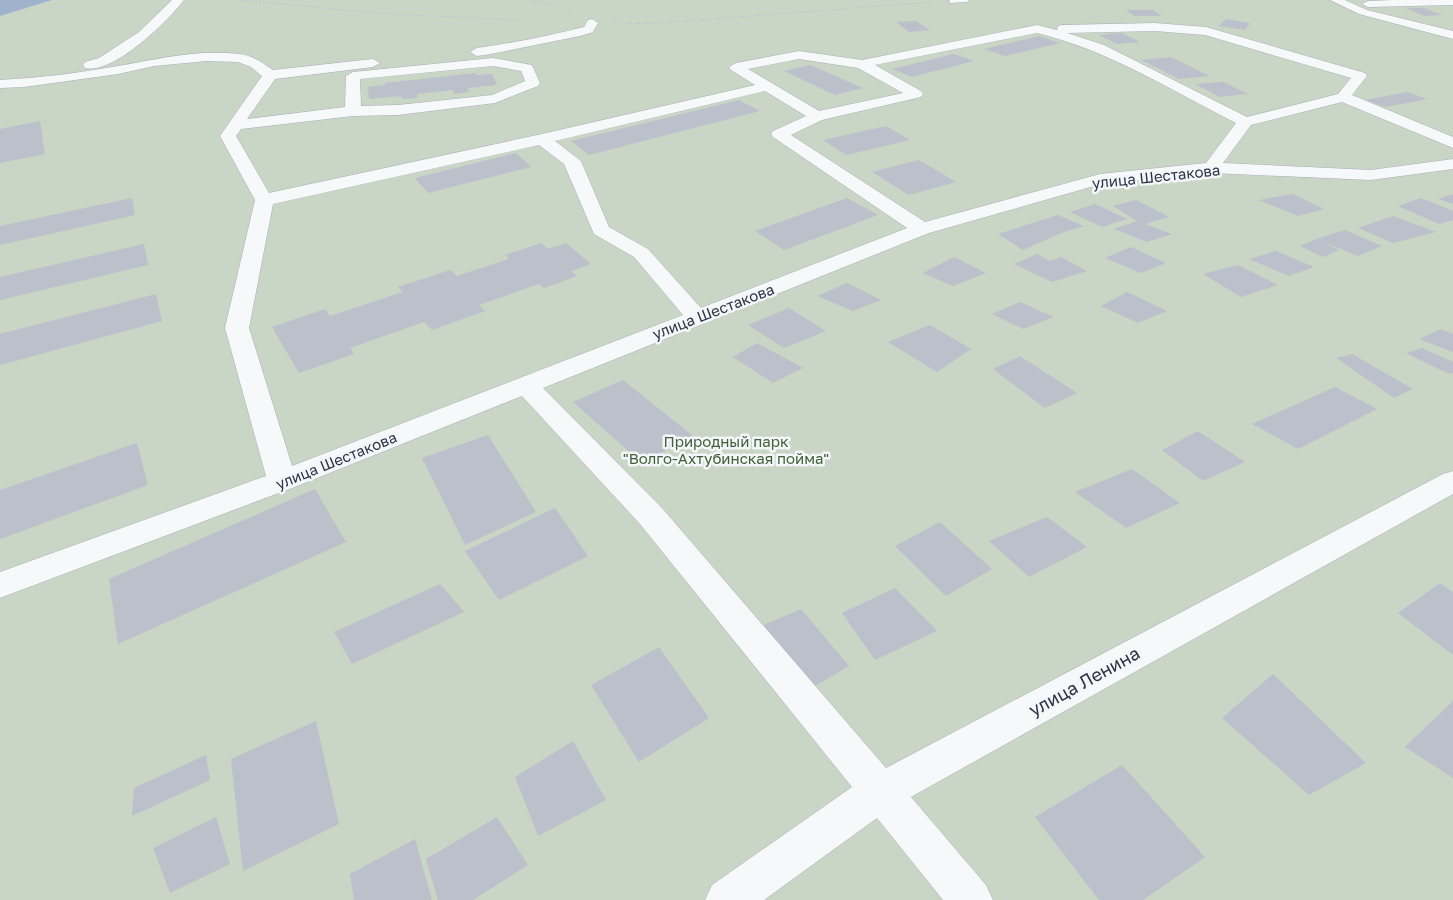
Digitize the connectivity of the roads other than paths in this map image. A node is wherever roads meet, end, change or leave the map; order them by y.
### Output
1 (178, 0) edge
2 (954, 0) edge
3 (963, 0) edge
4 (1340, 2) edge
5 (1453, 2) edge
6 (592, 23) road end
7 (1037, 29) junction
8 (1453, 35) edge
9 (435, 62) junction
10 (862, 64) junction
11 (270, 75) junction
12 (0, 84) edge
13 (767, 86) junction
14 (1343, 97) junction
15 (353, 111) junction
16 (817, 116) junction
17 (1245, 122) junction
18 (237, 125) junction
19 (542, 139) junction
20 (1453, 143) edge
21 (1453, 164) edge
22 (1212, 168) junction
23 (264, 200) junction
24 (922, 229) junction
25 (697, 317) junction
26 (525, 384) junction
27 (282, 481) junction
28 (1453, 481) edge
29 (0, 585) edge
30 (880, 792) junction
31 (727, 900) edge
32 (971, 900) edge

1 - 12 street
2 - 3 street
4 - 5 street
4 - 8 street
6 - 9 street
7 - 10 street
7 - 14 street
7 - 17 street
9 - 11 street
9 - 15 street
9 - 15 street
10 - 13 street
10 - 16 street
11 - 12 street
11 - 18 street
13 - 16 street
13 - 19 street
14 - 17 street
14 - 20 street
15 - 18 street
16 - 24 street
17 - 22 street
18 - 23 street
19 - 23 street
19 - 25 street
21 - 22 street, улица Шестакова
22 - 24 street, улица Шестакова
23 - 27 street
24 - 25 street, улица Шестакова
25 - 26 street, улица Шестакова
26 - 27 street, улица Шестакова
26 - 30 street
27 - 29 street, улица Шестакова
28 - 30 street, улица Ленина
30 - 31 street, улица Ленина
30 - 32 street

